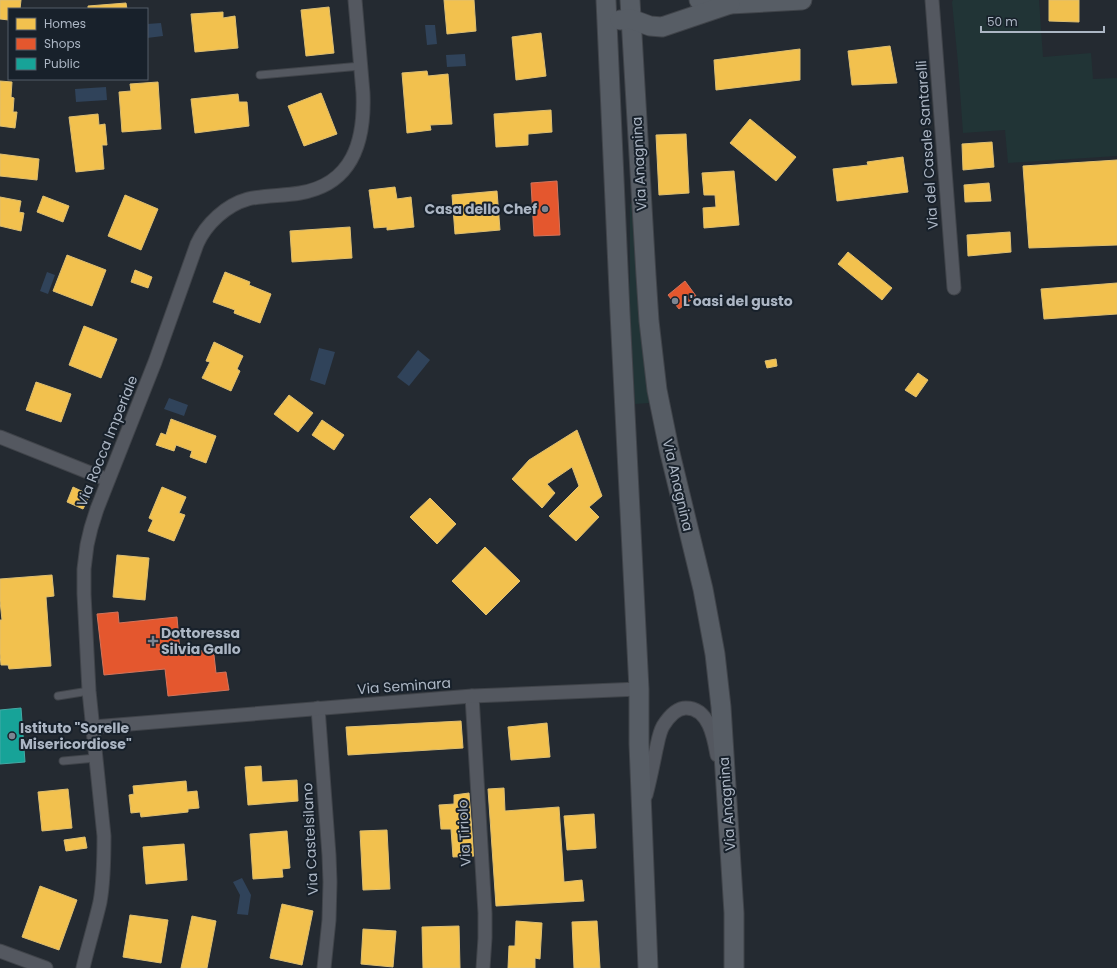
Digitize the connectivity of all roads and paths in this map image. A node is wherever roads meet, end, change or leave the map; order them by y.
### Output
1 (355, 0) edge
2 (606, 0) edge
3 (630, 0) edge
4 (647, 0) edge
5 (699, 0) edge
6 (802, 0) edge
7 (932, 0) edge
8 (730, 4) junction
9 (631, 19) junction
10 (607, 21) junction
11 (361, 66) junction
12 (260, 76) dead end
13 (954, 288) dead end
14 (0, 437) edge
15 (108, 480) junction
16 (639, 689) junction
17 (89, 692) junction
18 (58, 696) dead end
19 (472, 696) junction
20 (318, 708) junction
21 (93, 727) junction
22 (96, 758) junction
23 (63, 761) dead end
24 (642, 812) junction
25 (730, 842) junction
26 (0, 951) edge
27 (46, 968) edge
28 (83, 968) edge
29 (324, 968) edge
30 (482, 968) edge
31 (648, 968) edge
32 (734, 968) edge

1 - 11 street, Via Rocca Imperiale
2 - 10 main road, Via Anagnina
3 - 9 main road, Via Anagnina
4 - 9 main road
5 - 8 main road
6 - 8 main road
7 - 13 street, Via del Casale Santarelli
8 - 9 main road
9 - 10 main road
9 - 25 main road, Via Anagnina
10 - 16 main road, Via Anagnina
11 - 12 lane
11 - 15 street, Via Rocca Imperiale
14 - 15 street
15 - 17 street, Via Rocca Imperiale
16 - 19 street, Via Seminara
16 - 24 main road, Via Anagnina
17 - 18 lane
17 - 21 street, Via Rocca Imperiale
19 - 20 street, Via Seminara
19 - 30 street, Via Tiriolo
20 - 21 street, Via Seminara
20 - 29 street, Via Castelsilano
21 - 22 street, Via Rocca Imperiale
22 - 23 lane
22 - 28 street, Via Rocca Imperiale
24 - 25 street
24 - 31 main road, Via Anagnina
25 - 32 main road, Via Anagnina
26 - 27 street

